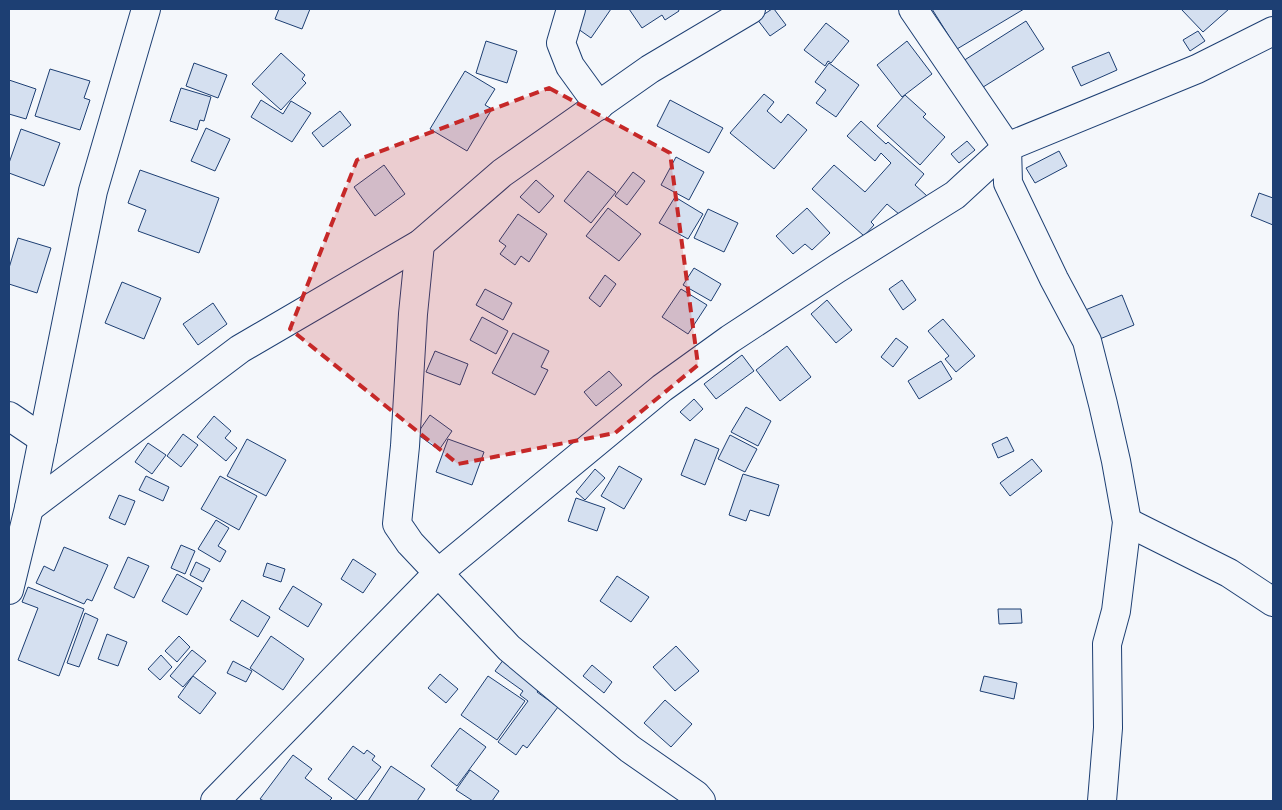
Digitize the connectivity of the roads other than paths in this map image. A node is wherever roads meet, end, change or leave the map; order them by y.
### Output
1 (146, 9) edge
2 (571, 9) edge
3 (751, 9) edge
4 (913, 9) edge
5 (1273, 31) edge
6 (599, 106) junction
7 (1007, 147) junction
8 (420, 244) junction
9 (9, 416) edge
10 (43, 439) junction
11 (29, 508) junction
12 (1127, 522) junction
13 (438, 573) junction
14 (9, 590) edge
15 (1273, 602) edge
16 (215, 801) edge
17 (701, 801) edge
18 (1102, 801) edge

1 - 10 street
2 - 6 street
3 - 6 street
4 - 7 street
5 - 7 street
6 - 8 street
7 - 12 street
7 - 13 street
8 - 11 street
8 - 13 street
9 - 10 street
10 - 11 street
11 - 14 street
12 - 15 street
12 - 18 street
13 - 16 street
13 - 17 street

